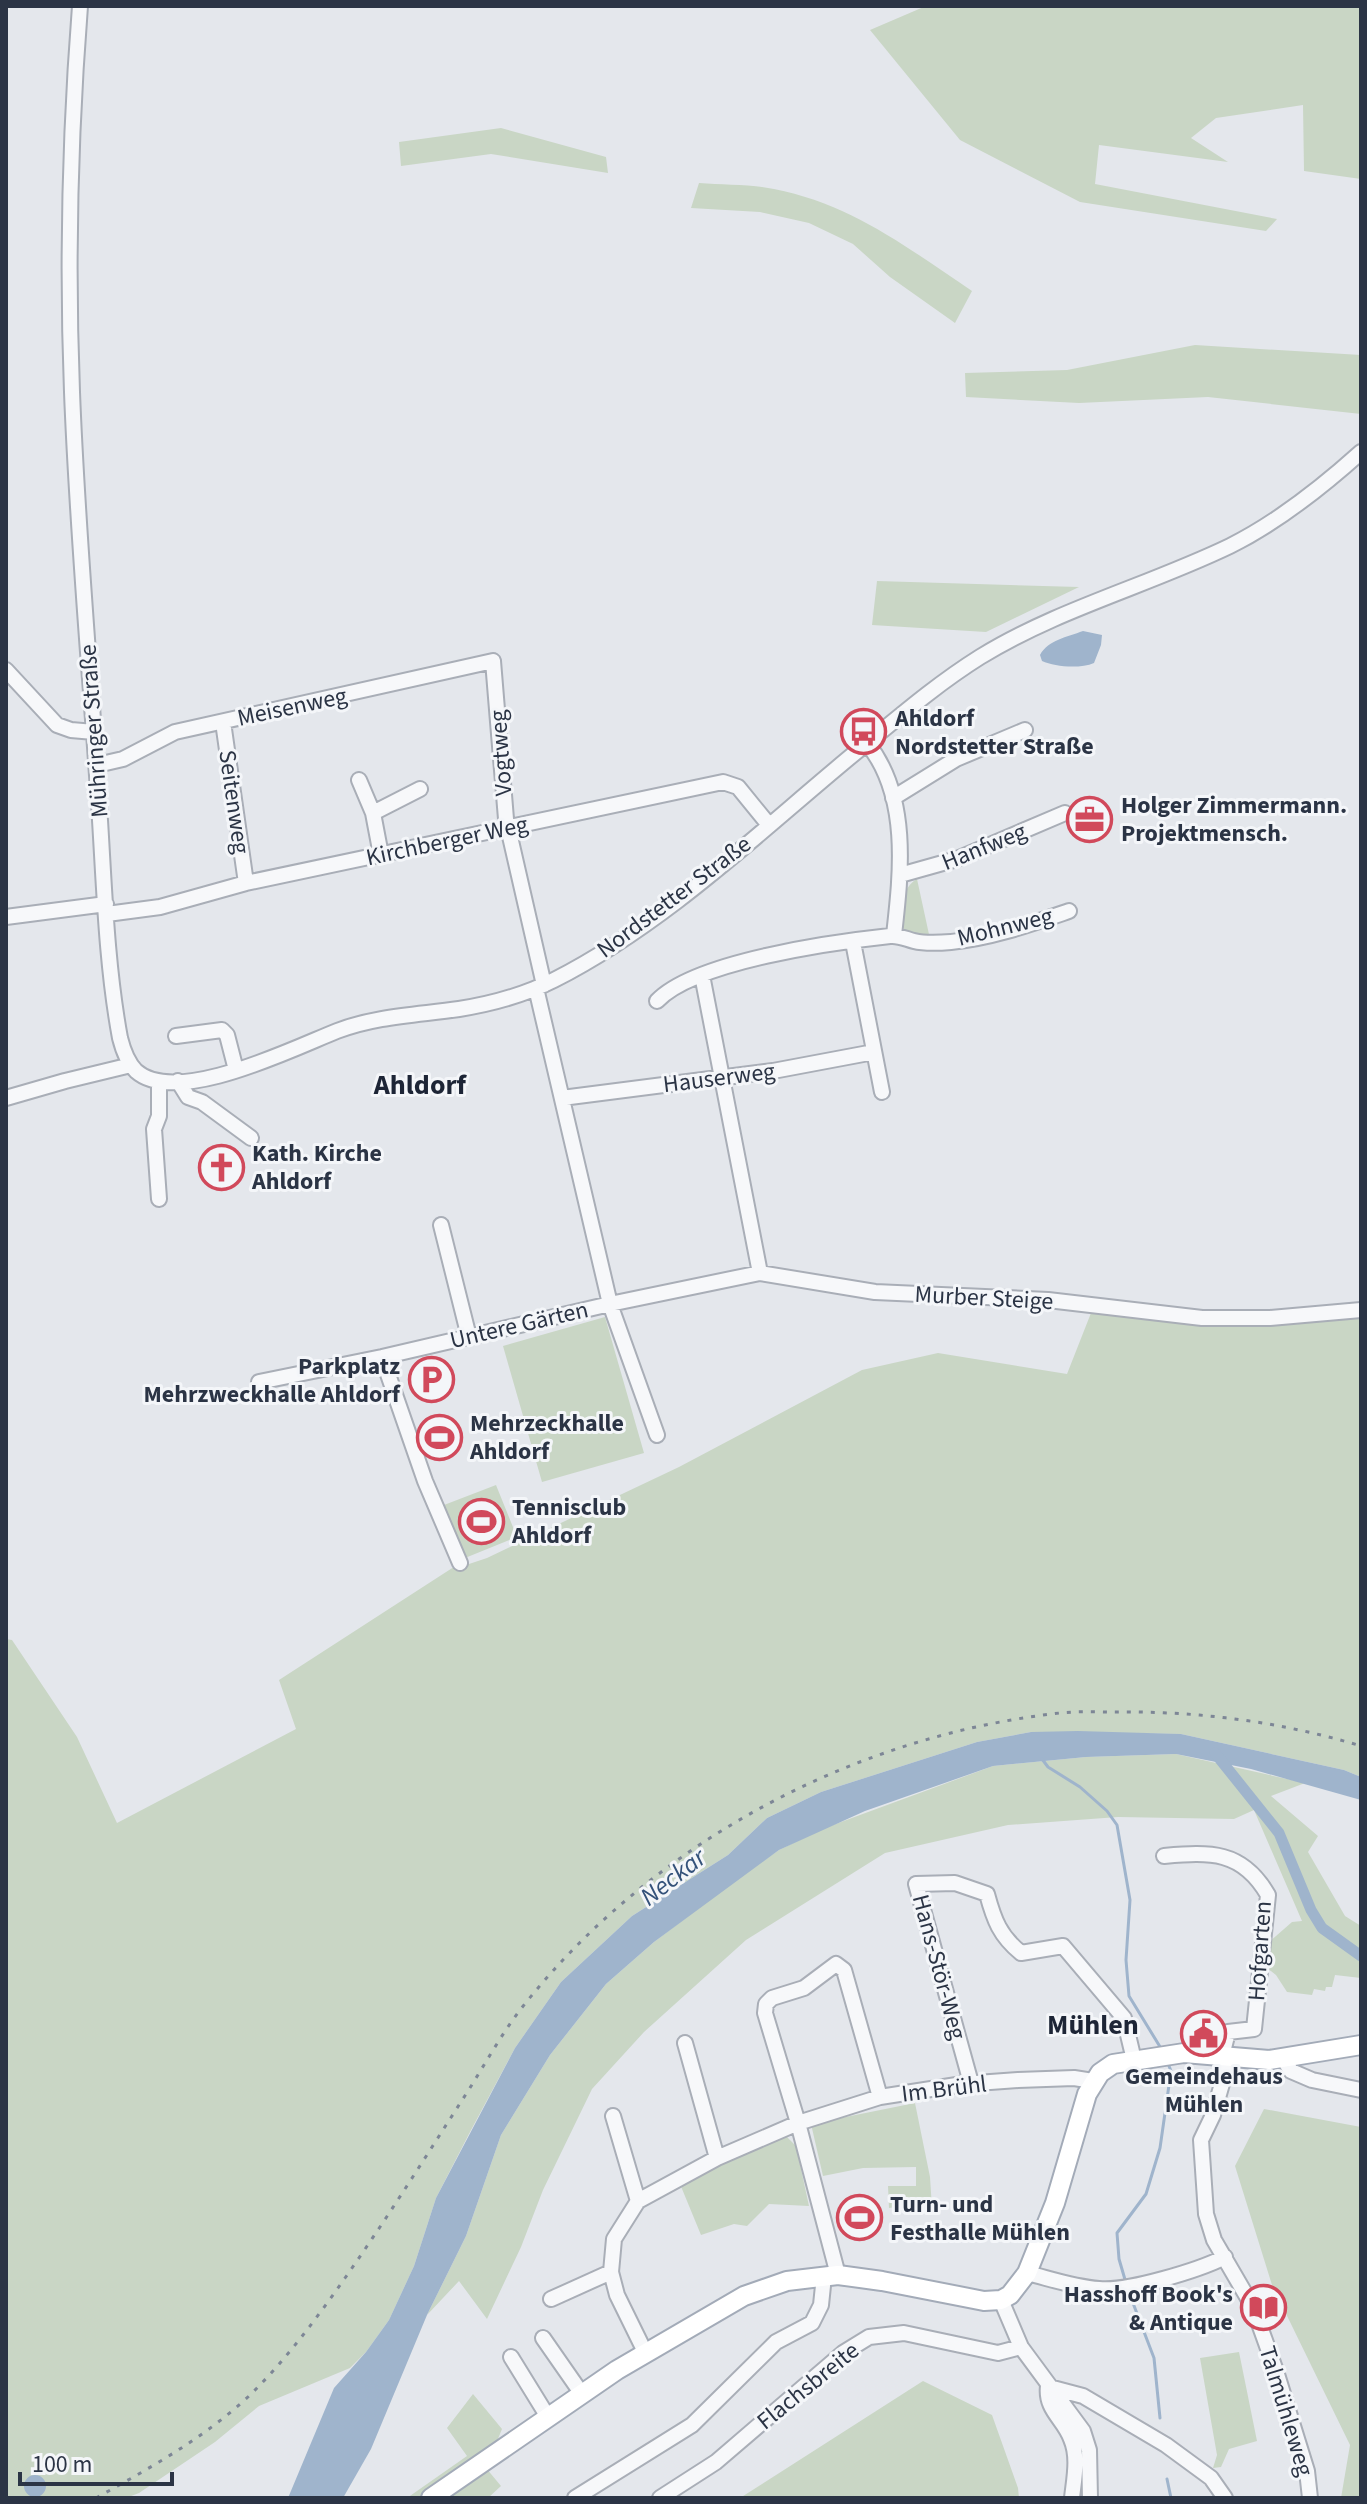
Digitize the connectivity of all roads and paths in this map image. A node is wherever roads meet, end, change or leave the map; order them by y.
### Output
1 (80, 6) edge
2 (1361, 452) edge
3 (493, 661) joint
4 (6, 670) edge
5 (223, 722) junction
6 (1025, 730) dead end
7 (94, 732) junction
8 (867, 743) junction
9 (97, 765) junction
10 (359, 780) dead end
11 (420, 789) dead end
12 (893, 798) junction
13 (373, 813) junction
14 (1065, 813) dead end
15 (769, 825) junction
16 (508, 829) junction
17 (381, 855) junction
18 (900, 875) junction
19 (246, 883) junction
20 (107, 909) junction
21 (1069, 911) dead end
22 (6, 917) edge
23 (894, 935) junction
24 (853, 942) junction
25 (702, 975) junction
26 (540, 986) junction
27 (657, 1001) dead end
28 (176, 1036) dead end
29 (874, 1052) junction
30 (131, 1065) junction
31 (236, 1070) junction
32 (722, 1078) junction
33 (178, 1081) junction
34 (159, 1082) junction
35 (882, 1092) dead end
36 (6, 1098) edge
37 (562, 1098) junction
38 (251, 1138) dead end
39 (159, 1199) dead end
40 (441, 1225) dead end
41 (760, 1273) junction
42 (610, 1304) junction
43 (1361, 1310) edge
44 (469, 1337) junction
45 (382, 1357) junction
46 (259, 1382) dead end
47 (657, 1435) dead end
48 (460, 1563) dead end
49 (1164, 1856) dead end
50 (685, 2043) dead end
51 (1361, 2045) edge
52 (1226, 2056) junction
53 (1283, 2058) junction
54 (1134, 2060) junction
55 (1093, 2081) junction
56 (971, 2083) junction
57 (1361, 2090) edge
58 (880, 2097) junction
59 (613, 2116) dead end
60 (798, 2123) junction
61 (717, 2158) junction
62 (638, 2201) junction
63 (1225, 2257) junction
64 (611, 2272) junction
65 (1027, 2273) junction
66 (831, 2276) junction
67 (551, 2299) dead end
68 (1001, 2300) junction
69 (543, 2338) dead end
70 (1021, 2347) junction
71 (645, 2352) junction
72 (511, 2357) dead end
73 (1048, 2386) junction
74 (582, 2394) junction
75 (548, 2417) junction
76 (431, 2498) edge
77 (575, 2498) edge
78 (660, 2498) edge
79 (1072, 2498) edge
80 (1090, 2498) edge
81 (1225, 2498) edge
82 (1310, 2498) edge

1 - 7 street, Mühringer Straße
2 - 8 street, Nordstetter Straße
3 - 5 street, Meisenweg
3 - 16 street, Vogtweg
4 - 7 street
5 - 9 street, Meisenweg
5 - 19 street, Seitenweg
6 - 12 street
7 - 9 street, Mühringer Straße
8 - 12 street
8 - 15 street, Nordstetter Straße
9 - 20 street, Mühringer Straße
10 - 13 street
11 - 13 street
12 - 18 street
13 - 17 street
14 - 18 street, Hanfweg
15 - 16 street, Kirchberger Weg
15 - 26 street, Nordstetter Straße
16 - 17 street, Kirchberger Weg
16 - 26 street, Vogtweg
17 - 19 street, Kirchberger Weg
18 - 23 street
19 - 20 street, Kirchberger Weg
20 - 22 street, Kirchberger Weg
20 - 30 street, Mühringer Straße
21 - 23 street, Mohnweg
23 - 24 street
24 - 25 street
24 - 29 street
25 - 27 street
25 - 32 street
26 - 31 street, Nordstetter Straße
26 - 37 street
28 - 31 street
29 - 32 street, Hauserweg
29 - 35 street
30 - 34 street
30 - 36 street
31 - 33 street, Nordstetter Straße
32 - 37 street, Hauserweg
32 - 41 street
33 - 34 street, Nordstetter Straße
33 - 38 street
34 - 39 street
37 - 42 street
40 - 44 street
41 - 42 street, Murber Steige
41 - 43 street, Murber Steige
42 - 44 street, Untere Gärten
42 - 47 street
44 - 45 street, Untere Gärten
45 - 46 street, Untere Gärten
45 - 48 street
49 - 52 street, Hofgarten
50 - 61 street
51 - 53 main road
52 - 53 main road
52 - 54 main road
52 - 63 street, Talmühleweg
53 - 57 street
54 - 55 main road
54 - 56 street, Hans-Stör-Weg
55 - 56 street, Im Brühl
55 - 65 main road
56 - 58 street, Im Brühl
58 - 60 street, Im Brühl
58 - 60 street
59 - 62 street
60 - 61 street, Im Brühl
60 - 66 street
61 - 62 street, Im Brühl
62 - 64 street, Im Brühl
63 - 65 street
63 - 82 street, Talmühleweg
64 - 67 street
64 - 71 street, Im Brühl
65 - 68 main road
66 - 68 main road
66 - 71 main road
66 - 77 street, Flachsbreite
68 - 70 street
69 - 74 street
70 - 73 street
70 - 78 street, Flachsbreite
71 - 74 main road
72 - 75 street
73 - 79 street
73 - 80 street
73 - 81 street
74 - 75 main road
75 - 76 main road

